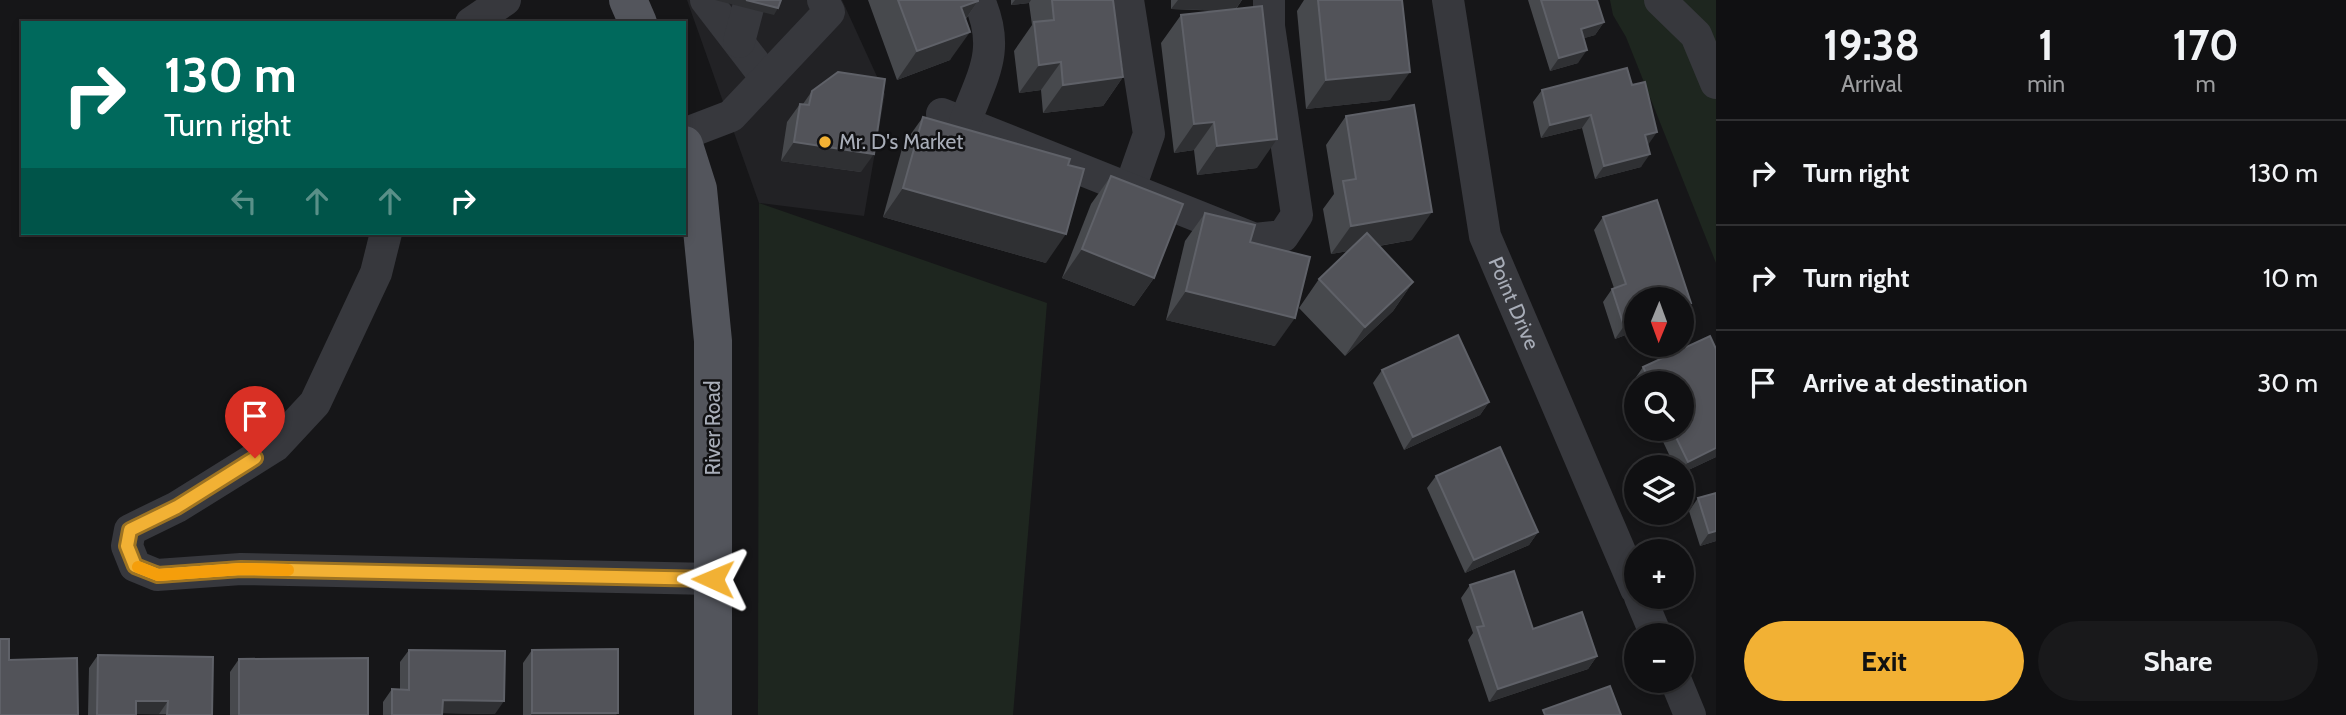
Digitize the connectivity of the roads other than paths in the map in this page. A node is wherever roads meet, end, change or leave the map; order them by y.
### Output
1 (505, 0) edge
2 (628, 0) edge
3 (706, 0) edge
4 (824, 0) edge
5 (979, 0) edge
6 (1128, 0) edge
7 (1269, 0) edge
8 (1448, 0) edge
9 (1660, 0) edge
10 (748, 8) edge
11 (474, 21) edge
12 (637, 21) edge
13 (739, 43) junction
14 (766, 78) junction
15 (1716, 83) edge
16 (686, 133) edge
17 (686, 151) edge
18 (1130, 188) junction
19 (386, 235) edge
20 (1624, 561) edge
21 (713, 579) junction
22 (1681, 693) edge
23 (713, 715) edge
24 (1690, 715) edge

1 - 11 street
2 - 12 main road
3 - 13 street
4 - 14 street
5 - 18 street
6 - 18 street
7 - 18 street
8 - 20 street, Point Drive
9 - 15 street
10 - 13 street
13 - 14 street
14 - 16 street
17 - 21 main road, River Road
19 - 21 street
21 - 23 main road, River Road
22 - 24 street

